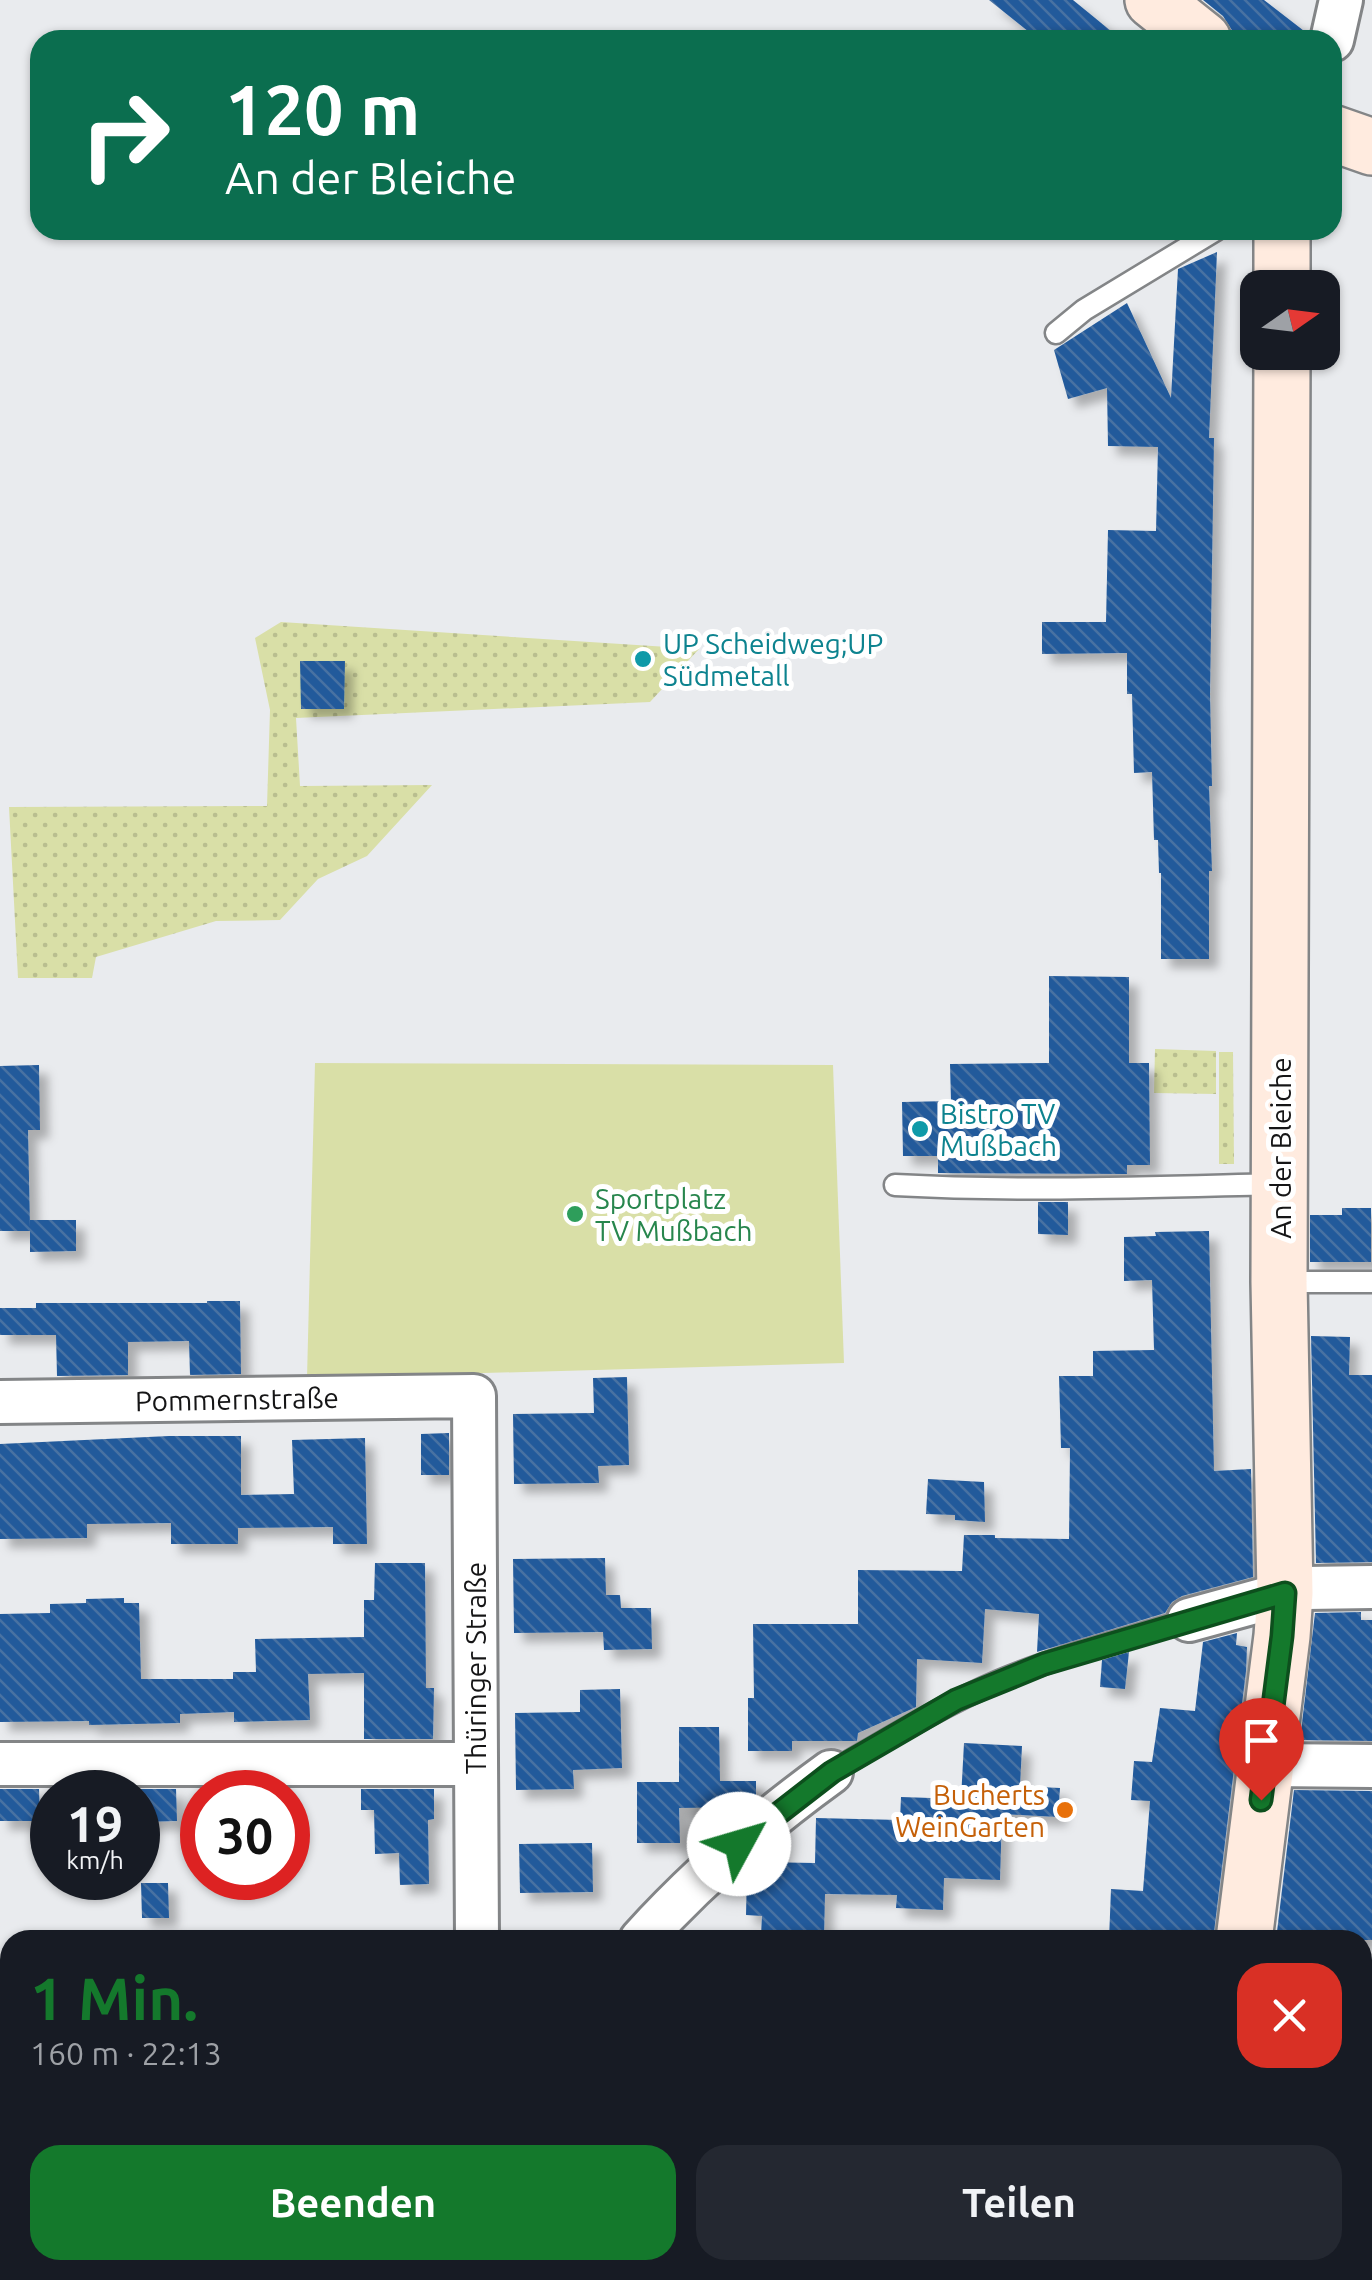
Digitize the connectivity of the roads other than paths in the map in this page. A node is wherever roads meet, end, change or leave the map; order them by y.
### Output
1 (1153, 0) edge
2 (1340, 0) edge
3 (1190, 30) edge
4 (1334, 30) edge
5 (1342, 136) edge
6 (1372, 146) edge
7 (1200, 240) edge
8 (1282, 240) edge
9 (1282, 270) edge
10 (1056, 333) dead end
11 (1282, 370) edge
12 (1281, 1184) junction
13 (896, 1185) dead end
14 (1279, 1282) junction
15 (1372, 1282) edge
16 (474, 1396) joint
17 (0, 1402) edge
18 (1372, 1587) edge
19 (1285, 1593) junction
20 (1189, 1620) joint
21 (0, 1764) edge
22 (476, 1764) junction
23 (1266, 1765) junction
24 (1372, 1766) edge
25 (832, 1772) joint
26 (478, 1930) edge
27 (650, 1930) edge
28 (1245, 1930) edge

1 - 3 main road
2 - 4 street
5 - 6 main road
7 - 10 lane
8 - 9 main road
11 - 12 main road, An der Bleiche
12 - 13 lane
12 - 14 main road, An der Bleiche
14 - 15 lane
14 - 19 main road, An der Bleiche
16 - 17 street, Pommernstraße
16 - 22 street, Thüringer Straße
18 - 19 street
19 - 20 street
19 - 23 main road, An der Bleiche
20 - 25 lane
21 - 22 street
22 - 26 street, Thüringer Straße
23 - 24 street
23 - 28 main road, An der Bleiche
25 - 27 street

